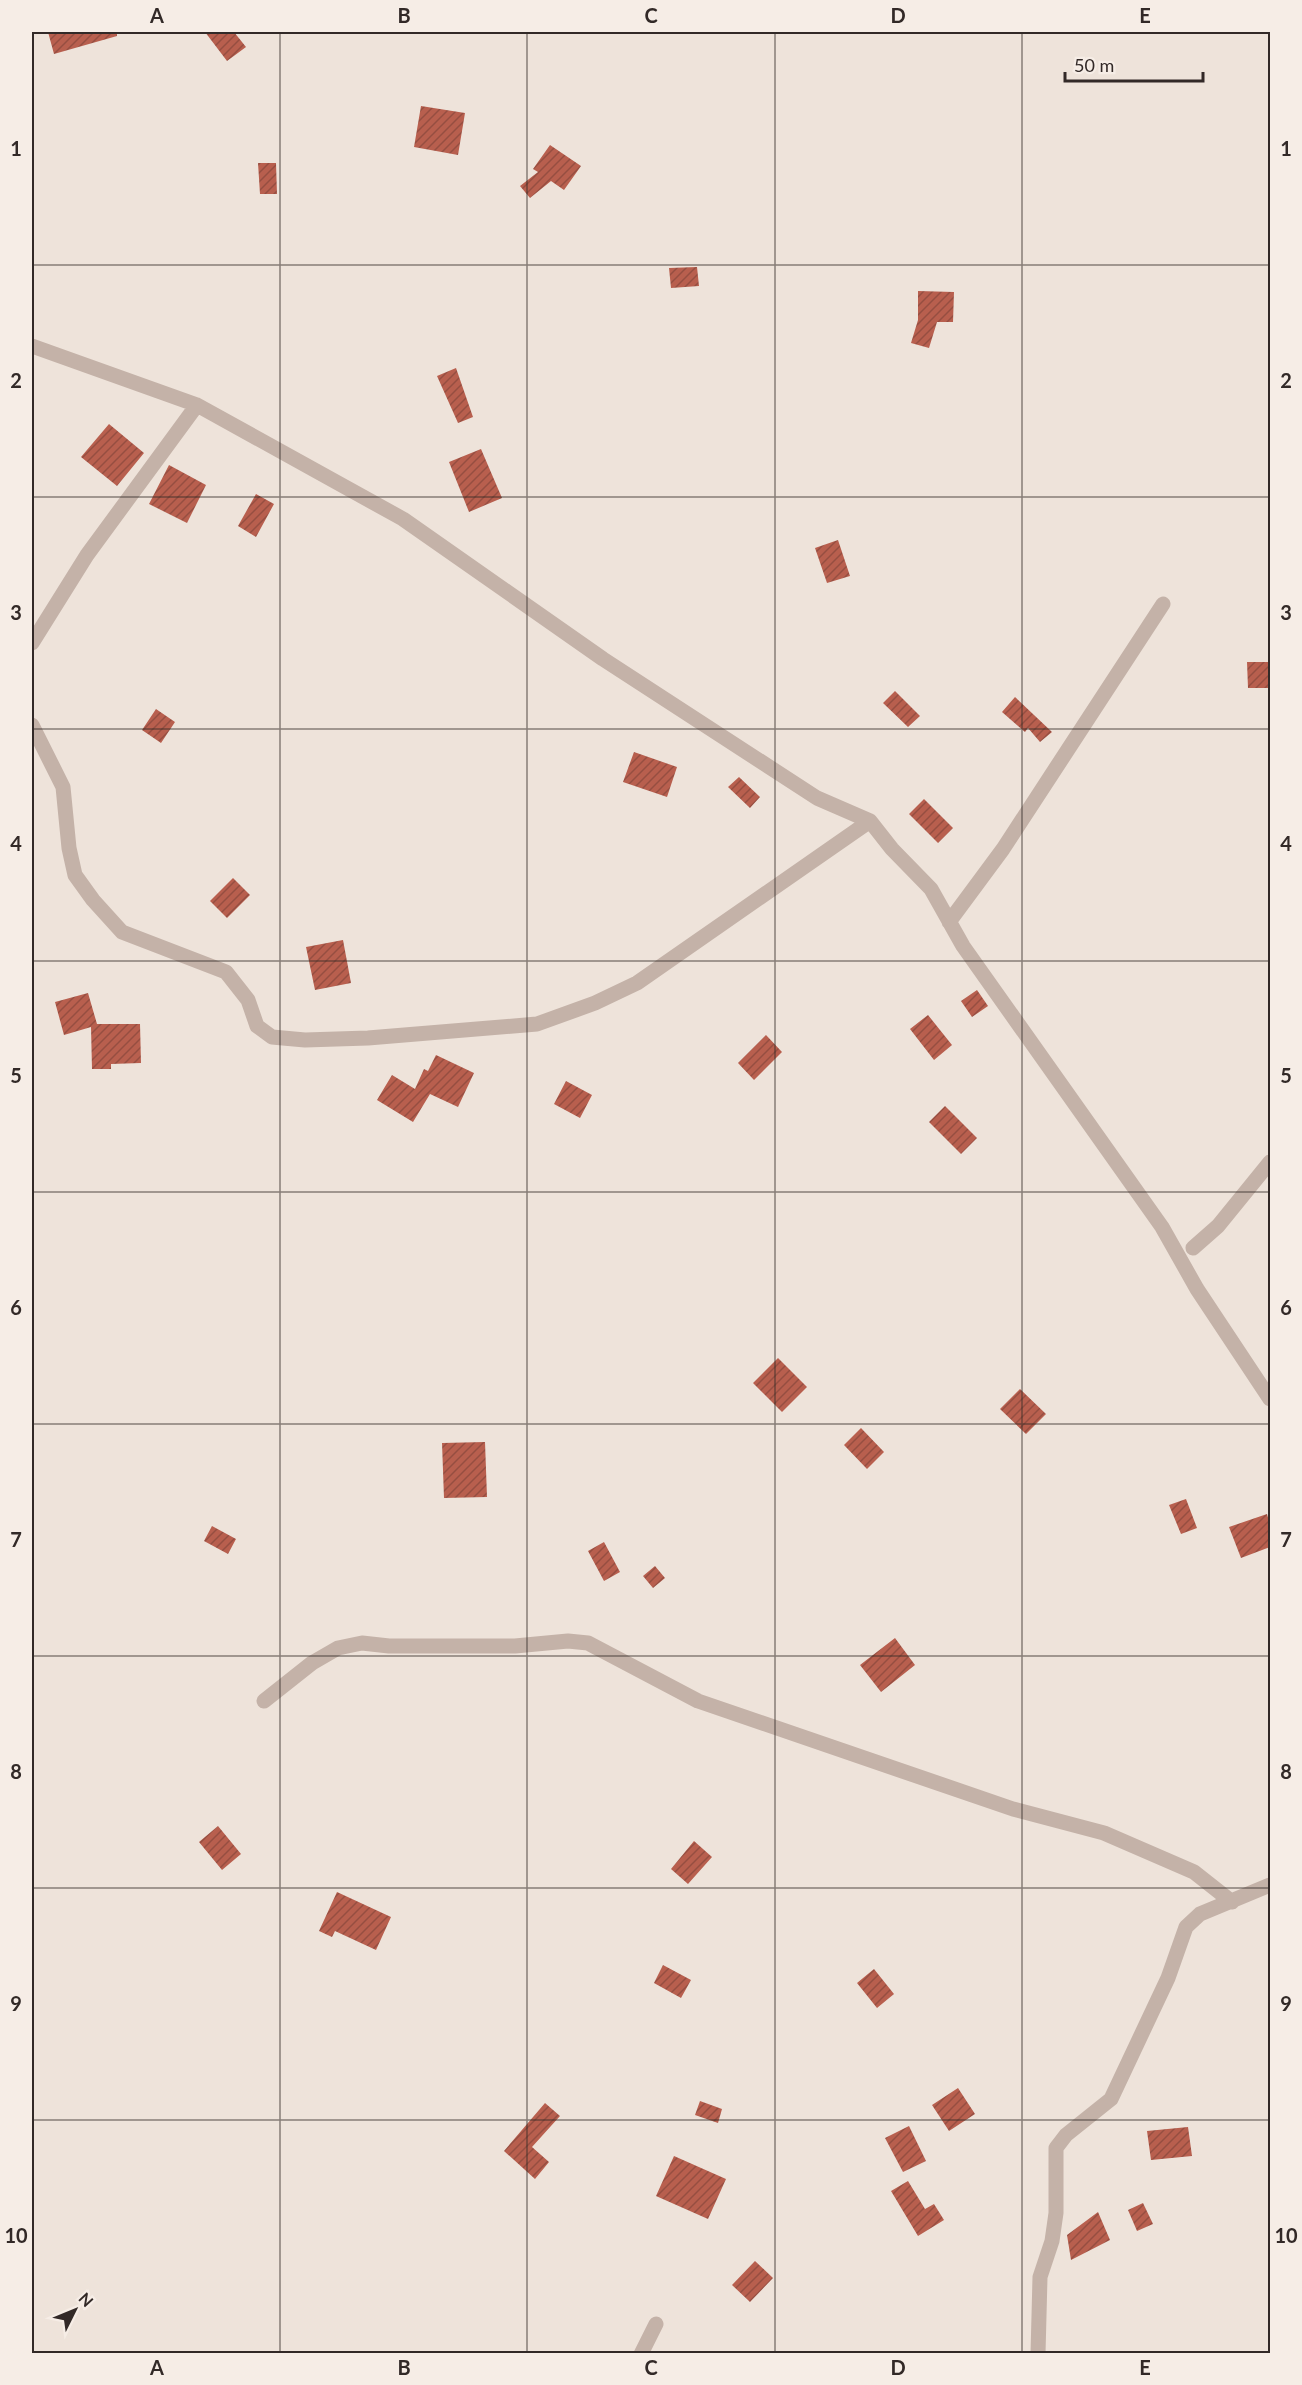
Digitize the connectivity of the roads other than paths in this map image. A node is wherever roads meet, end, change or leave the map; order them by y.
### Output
1 (32, 346) edge
2 (197, 405) junction
3 (1163, 604) dead end
4 (32, 643) edge
5 (32, 725) edge
6 (870, 821) junction
7 (949, 922) junction
8 (1270, 1162) edge
9 (1162, 1227) junction
10 (1193, 1248) junction
11 (1197, 1288) junction
12 (1270, 1399) edge
13 (264, 1701) dead end
14 (1270, 1886) edge
15 (1232, 1902) junction
16 (656, 2324) dead end
17 (641, 2354) edge
18 (1038, 2354) edge

1 - 2 street
2 - 4 street
2 - 6 street
3 - 7 street
5 - 6 street
6 - 7 street
7 - 9 street
8 - 10 street
9 - 10 street
9 - 11 street
10 - 11 street
11 - 12 street
13 - 15 street
14 - 15 street
15 - 18 street
16 - 17 street

